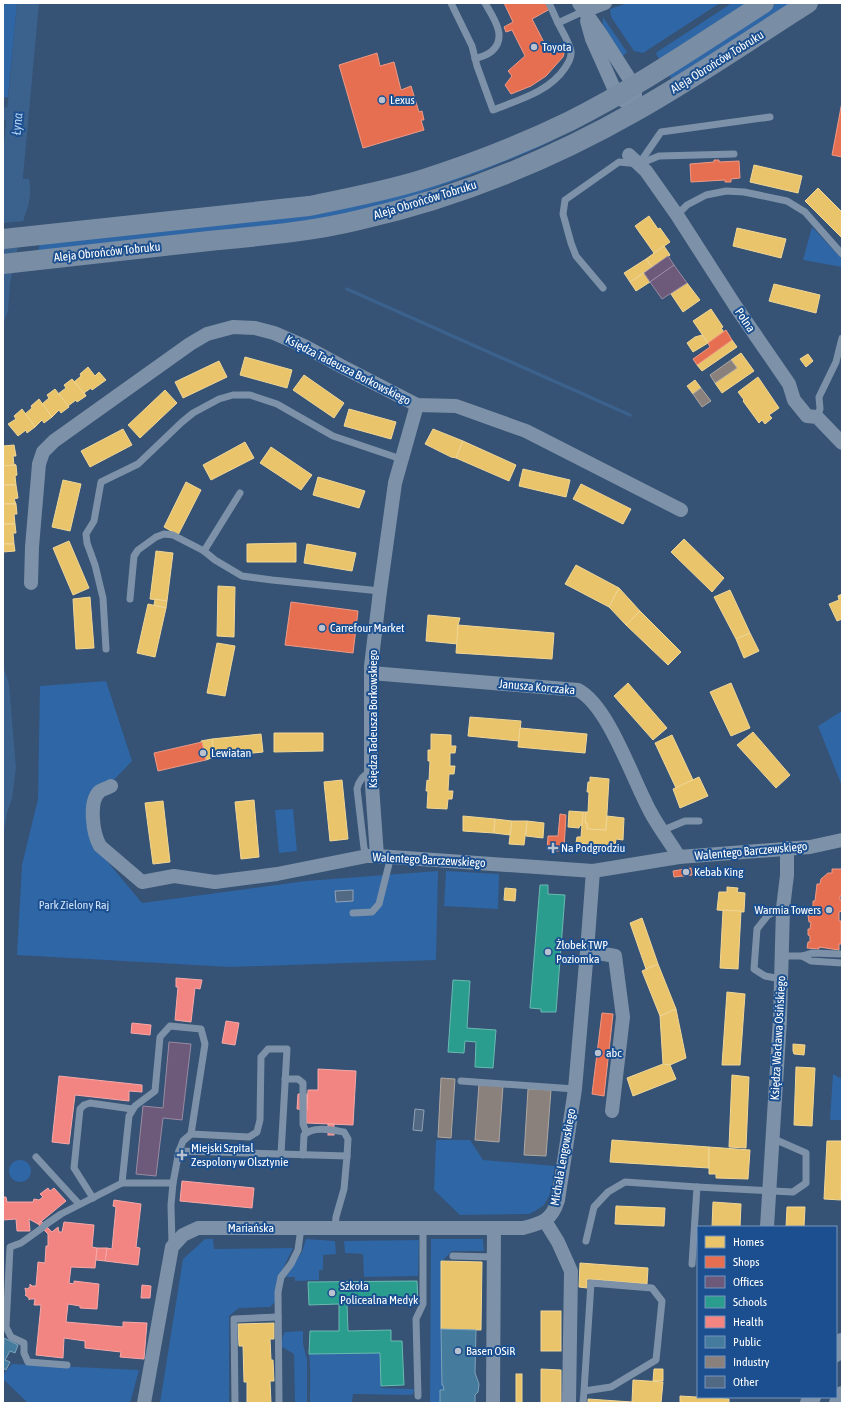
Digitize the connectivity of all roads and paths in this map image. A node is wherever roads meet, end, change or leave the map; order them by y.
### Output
1 (451, 3) edge
2 (485, 3) edge
3 (549, 3) edge
4 (605, 3) edge
5 (764, 3) edge
6 (808, 4) edge
7 (582, 7) edge
8 (558, 23) junction
9 (475, 59) junction
10 (625, 91) junction
11 (637, 111) junction
12 (770, 117) dead end
13 (734, 154) dead end
14 (634, 159) junction
15 (677, 215) junction
16 (3, 239) edge
17 (842, 254) edge
18 (3, 264) edge
19 (603, 288) dead end
20 (842, 338) edge
21 (417, 405) junction
22 (817, 417) junction
23 (842, 443) edge
24 (401, 459) junction
25 (240, 493) dead end
26 (681, 510) dead end
27 (204, 551) junction
28 (31, 584) dead end
29 (380, 591) junction
30 (130, 599) dead end
31 (106, 650) dead end
32 (371, 673) junction
33 (112, 786) dead end
34 (699, 821) dead end
35 (661, 832) junction
36 (842, 840) edge
37 (787, 848) junction
38 (372, 856) junction
39 (391, 856) junction
40 (679, 857) junction
41 (593, 871) junction
42 (783, 908) junction
43 (353, 913) dead end
44 (587, 951) junction
45 (840, 954) dead end
46 (782, 956) junction
47 (802, 956) junction
48 (842, 963) edge
49 (781, 979) junction
50 (285, 1079) junction
51 (461, 1081) dead end
52 (575, 1089) junction
53 (132, 1109) junction
54 (612, 1111) dead end
55 (306, 1132) junction
56 (191, 1134) junction
57 (774, 1139) junction
58 (179, 1151) junction
59 (281, 1154) junction
60 (303, 1155) junction
61 (347, 1156) junction
62 (36, 1157) dead end
63 (122, 1183) junction
64 (173, 1184) junction
65 (697, 1187) junction
66 (770, 1190) junction
67 (93, 1198) junction
68 (80, 1204) junction
69 (545, 1221) junction
70 (767, 1226) edge
71 (301, 1228) junction
72 (335, 1228) junction
73 (423, 1228) junction
74 (494, 1228) junction
75 (586, 1241) dead end
76 (172, 1246) junction
77 (453, 1256) dead end
78 (493, 1257) junction
79 (692, 1264) dead end
80 (278, 1317) junction
81 (842, 1342) edge
82 (837, 1351) edge
83 (67, 1365) dead end
84 (584, 1391) junction
85 (842, 1394) edge
86 (418, 1396) dead end
87 (144, 1403) edge
88 (235, 1403) edge
89 (279, 1403) edge
90 (493, 1403) edge
91 (569, 1403) edge
92 (583, 1403) edge
93 (840, 1403) edge

1 - 9 lane
2 - 9 lane
3 - 8 lane
4 - 7 street
5 - 10 main road, Aleja Obrońców Tobruku
6 - 11 main road, Aleja Obrońców Tobruku
7 - 8 lane
7 - 10 street
7 - 10 street
8 - 9 lane
10 - 11 street
10 - 16 main road, Aleja Obrońców Tobruku
11 - 18 main road, Aleja Obrońców Tobruku
12 - 14 lane
13 - 14 lane
14 - 15 street, Polna
14 - 19 lane
15 - 17 lane
15 - 22 street, Polna
20 - 22 lane
21 - 24 street, Księdza Tadeusza Borkowskiego
21 - 26 street
21 - 28 street, Księdza Tadeusza Borkowskiego
22 - 23 street, Polna
24 - 29 street, Księdza Tadeusza Borkowskiego
24 - 31 lane
25 - 27 lane
27 - 29 lane
27 - 30 lane
29 - 32 street, Księdza Tadeusza Borkowskiego
32 - 35 street, Janusza Korczaka
32 - 38 street, Księdza Tadeusza Borkowskiego
33 - 38 street, Walentego Barczewskiego
34 - 35 lane
35 - 40 street, Janusza Korczaka
36 - 37 street, Walentego Barczewskiego
37 - 40 street, Walentego Barczewskiego
37 - 42 street, Księdza Wacława Osińskiego
38 - 39 street, Walentego Barczewskiego
39 - 41 street, Walentego Barczewskiego
39 - 43 lane
40 - 41 street, Walentego Barczewskiego
41 - 44 street, Michała Lengowskiego
42 - 46 street, Księdza Wacława Osińskiego
42 - 49 lane
44 - 52 street, Michała Lengowskiego
44 - 54 street
45 - 47 lane
46 - 47 lane
46 - 49 street, Księdza Wacława Osińskiego
47 - 48 lane
49 - 57 street, Księdza Wacława Osińskiego
50 - 55 lane
50 - 56 lane
50 - 59 lane
51 - 52 lane
52 - 69 street, Michała Lengowskiego
53 - 56 lane
53 - 63 lane
53 - 67 lane
55 - 60 lane
55 - 61 lane
56 - 58 lane
57 - 66 street, Księdza Wacława Osińskiego
57 - 66 lane
58 - 59 lane
58 - 64 lane
59 - 60 lane
60 - 61 lane
61 - 72 lane
62 - 68 lane
63 - 64 lane
63 - 67 lane
64 - 76 lane
65 - 66 lane
65 - 75 lane
65 - 79 lane
66 - 70 street, Księdza Wacława Osińskiego
67 - 68 lane
68 - 83 lane
69 - 74 street, Mariańska
69 - 91 street, Michała Lengowskiego
71 - 72 street, Mariańska
71 - 76 street, Mariańska
71 - 80 lane
72 - 73 street, Mariańska
73 - 74 street, Mariańska
73 - 86 lane
74 - 78 street
76 - 87 street
77 - 78 lane
78 - 90 street
80 - 88 lane
80 - 89 lane
81 - 82 street
84 - 84 lane
84 - 92 lane
85 - 93 street

